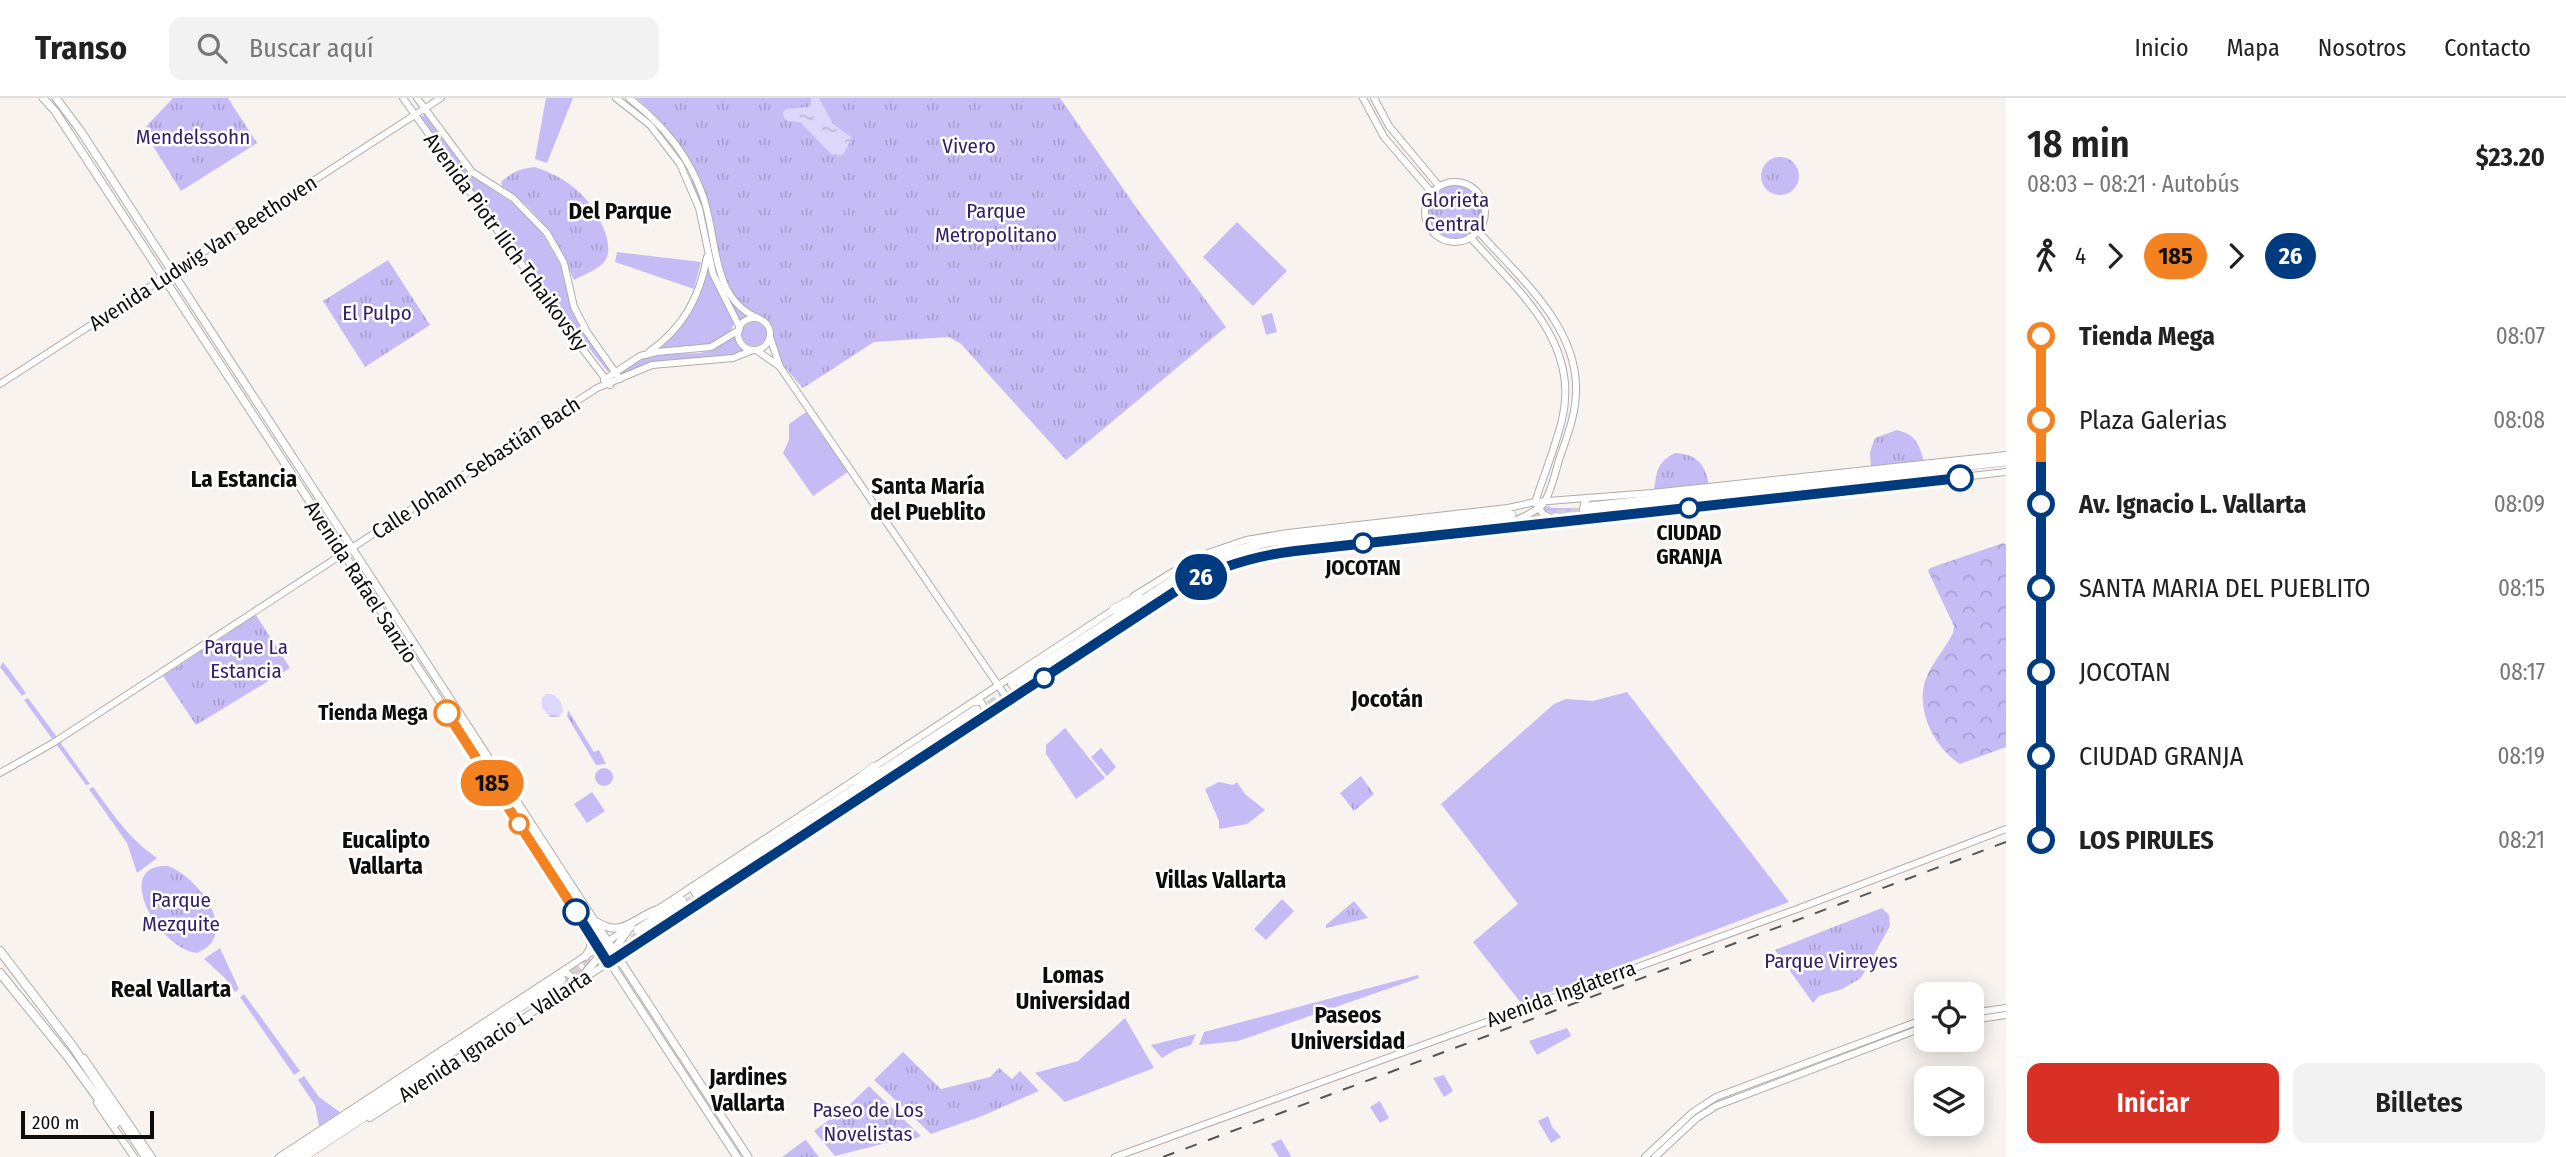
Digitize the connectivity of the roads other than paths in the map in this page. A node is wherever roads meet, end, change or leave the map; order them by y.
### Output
1 (43, 98) edge
2 (57, 98) edge
3 (403, 98) edge
4 (417, 98) edge
5 (441, 98) edge
6 (616, 98) edge
7 (629, 98) edge
8 (1363, 98) edge
9 (1374, 100) edge
10 (424, 109) junction
11 (1368, 110) junction
12 (415, 115) junction
13 (1418, 160) junction
14 (1410, 168) junction
15 (692, 178) junction
16 (1439, 186) junction
17 (1432, 193) junction
18 (1478, 230) junction
19 (1470, 237) junction
20 (707, 255) junction
21 (172, 273) junction
22 (164, 278) junction
23 (758, 318) junction
24 (739, 329) junction
25 (770, 337) junction
26 (755, 349) junction
27 (646, 354) junction
28 (780, 368) junction
29 (615, 371) junction
30 (620, 379) junction
31 (608, 382) junction
32 (0, 384) edge
33 (1565, 393) junction
34 (1576, 394) junction
35 (2006, 454) edge
36 (2006, 463) edge
37 (2006, 472) edge
38 (1827, 474) junction
39 (1783, 485) junction
40 (1735, 495) junction
41 (1791, 497) junction
42 (1544, 502) junction
43 (1537, 505) junction
44 (1592, 508) junction
45 (1512, 516) junction
46 (1556, 522) junction
47 (1501, 527) junction
48 (1335, 528) junction
49 (1349, 536) junction
50 (1265, 537) junction
51 (1340, 546) junction
52 (352, 548) junction
53 (1245, 548) junction
54 (343, 554) junction
55 (1206, 574) junction
56 (1181, 580) junction
57 (1165, 585) junction
58 (1114, 609) junction
59 (1021, 682) junction
60 (998, 686) junction
61 (1009, 701) junction
62 (977, 711) junction
63 (874, 767) junction
64 (0, 773) edge
65 (868, 793) junction
66 (845, 800) junction
67 (822, 809) junction
68 (2006, 829) edge
69 (687, 890) junction
70 (701, 892) junction
71 (686, 905) junction
72 (656, 910) junction
73 (593, 919) junction
74 (637, 930) junction
75 (588, 931) junction
76 (607, 941) junction
77 (600, 950) junction
78 (0, 951) edge
79 (615, 954) junction
80 (586, 956) junction
81 (608, 963) junction
82 (0, 972) edge
83 (565, 983) junction
84 (2004, 1012) edge
85 (1984, 1013) edge
86 (1984, 1017) edge
87 (1914, 1023) edge
88 (503, 1025) junction
89 (1914, 1031) edge
90 (74, 1048) junction
91 (68, 1057) junction
92 (453, 1064) junction
93 (362, 1103) junction
94 (1695, 1115) junction
95 (338, 1126) junction
96 (353, 1129) joint
97 (134, 1157) edge
98 (140, 1157) edge
99 (146, 1157) edge
100 (152, 1157) edge
101 (279, 1157) edge
102 (290, 1157) edge
103 (307, 1157) edge
104 (737, 1157) edge
105 (748, 1157) edge
106 (1115, 1157) edge
107 (1645, 1157) edge
108 (1655, 1157) edge

1 - 22 main road, Avenida Rafael Sanzio
2 - 21 main road, Avenida Rafael Sanzio
3 - 12 street, Avenida Piotr Ilich Tchaikovsky
4 - 10 street, Avenida Piotr Ilich Tchaikovsky
5 - 10 street, Avenida Ludwig Van Beethoven
6 - 15 street
7 - 15 street
8 - 11 street
9 - 11 street
9 - 13 street
10 - 12 street, Avenida Ludwig Van Beethoven
10 - 29 street, Avenida Piotr Ilich Tchaikovsky
11 - 14 street
12 - 21 street, Avenida Ludwig Van Beethoven
12 - 31 street, Avenida Piotr Ilich Tchaikovsky
13 - 14 street
13 - 16 street
14 - 17 street
15 - 20 street
15 - 23 street
16 - 17 street
16 - 18 street
17 - 19 street
18 - 19 street
18 - 34 street
19 - 33 street
20 - 24 street
20 - 27 street
21 - 22 street, Avenida Ludwig Van Beethoven
21 - 52 main road, Avenida Rafael Sanzio
22 - 32 street, Avenida Ludwig Van Beethoven
22 - 54 main road, Avenida Rafael Sanzio
23 - 24 street
23 - 25 street
24 - 26 street
24 - 27 street, Calle Johann Sebastián Bach
25 - 26 street
25 - 28 street
26 - 28 street
26 - 30 street, Calle Johann Sebastián Bach
27 - 29 street, Calle Johann Sebastián Bach
28 - 60 street
29 - 30 street, Avenida Piotr Ilich Tchaikovsky
29 - 31 street, Calle Johann Sebastián Bach
30 - 31 street, Calle Johann Sebastián Bach
31 - 52 street, Calle Johann Sebastián Bach
33 - 34 street
33 - 43 street
34 - 42 street
35 - 38 street
36 - 39 highway
36 - 40 highway
37 - 41 street
38 - 39 highway
38 - 44 street
39 - 44 highway
40 - 41 highway
40 - 44 highway
41 - 44 street
42 - 43 street
42 - 44 street
43 - 45 street
43 - 45 street
43 - 46 street
44 - 46 street
45 - 47 street
45 - 48 street
45 - 49 highway
46 - 47 street
47 - 51 street
48 - 49 highway
48 - 50 street
49 - 51 highway
49 - 53 highway
49 - 56 highway
50 - 53 highway
50 - 58 street
51 - 55 street
52 - 54 street, Calle Johann Sebastián Bach
52 - 73 main road, Avenida Rafael Sanzio
53 - 57 highway
54 - 64 street, Calle Johann Sebastián Bach
54 - 75 main road, Avenida Rafael Sanzio
55 - 56 highway
55 - 59 street
56 - 59 highway
57 - 58 highway
57 - 59 highway
58 - 59 street
59 - 60 street
59 - 61 street
60 - 61 street
60 - 62 street
61 - 62 street
62 - 63 street
62 - 65 street
62 - 66 highway
62 - 67 highway
63 - 67 highway
63 - 70 street
65 - 66 highway
65 - 70 street
66 - 70 highway
67 - 70 highway
68 - 106 street, Avenida Inglaterra
69 - 70 street
69 - 71 street
69 - 72 street
70 - 71 street
71 - 74 highway
71 - 79 street
72 - 73 main road
72 - 74 street
73 - 76 main road, Avenida Rafael Sanzio
74 - 76 street
74 - 79 main road
75 - 77 main road, Avenida Rafael Sanzio
75 - 80 main road
76 - 77 main road
76 - 79 main road, Avenida Rafael Sanzio
77 - 80 street, Avenida Ignacio L. Vallarta
77 - 81 main road, Avenida Rafael Sanzio
77 - 83 main road
78 - 90 main road
79 - 81 main road
79 - 105 main road, Avenida Rafael Sanzio
80 - 83 street, Avenida Ignacio L. Vallarta
81 - 83 street, Avenida Ignacio L. Vallarta
81 - 104 main road, Avenida Rafael Sanzio
82 - 91 main road
83 - 88 highway, Avenida Ignacio L. Vallarta
83 - 92 street, Avenida Ignacio L. Vallarta
83 - 93 street, Avenida Ignacio L. Vallarta
83 - 95 highway, Avenida Ignacio L. Vallarta
84 - 85 street
84 - 86 street
87 - 94 street
88 - 92 highway
88 - 103 highway, Avenida Ignacio L. Vallarta
89 - 94 street
90 - 99 main road
90 - 100 street
91 - 97 street
91 - 98 main road
92 - 96 street, Avenida Ignacio L. Vallarta
93 - 95 highway
93 - 101 street, Avenida Ignacio L. Vallarta
94 - 107 street
94 - 108 street
95 - 102 highway, Avenida Ignacio L. Vallarta
96 - 103 highway

